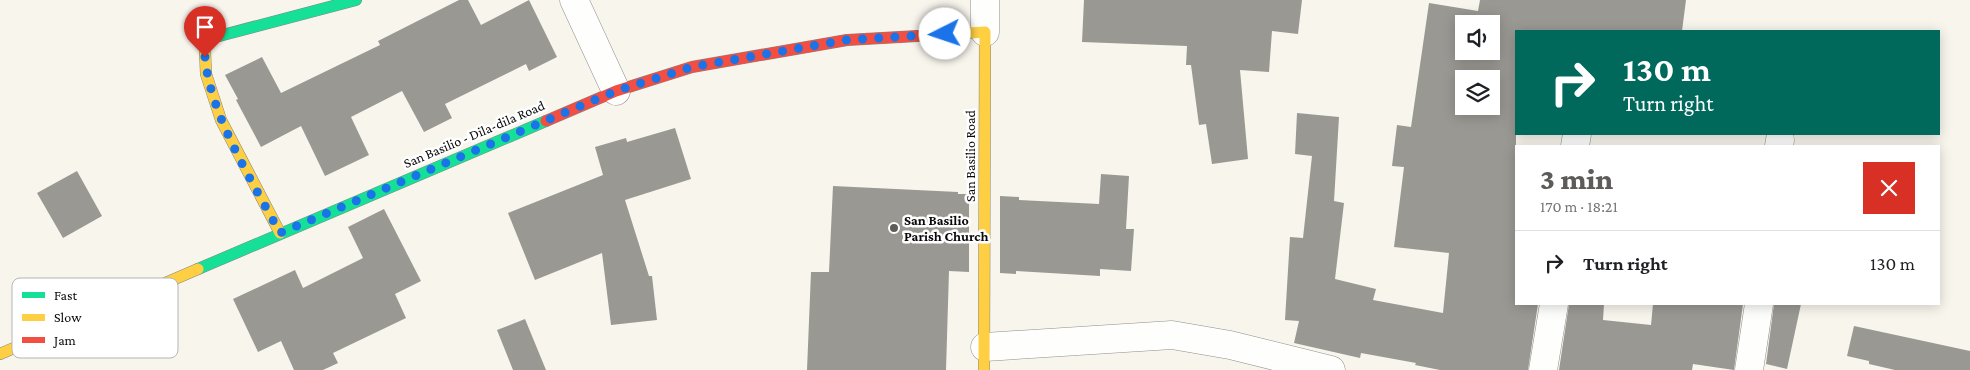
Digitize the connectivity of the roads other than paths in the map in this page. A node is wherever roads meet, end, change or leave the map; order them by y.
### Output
1 (356, 0) edge
2 (574, 0) edge
3 (984, 0) edge
4 (985, 32) junction
5 (616, 91) junction
6 (280, 233) junction
7 (177, 278) edge
8 (1554, 305) edge
9 (1759, 305) edge
10 (12, 350) edge
11 (0, 354) edge
12 (985, 359) edge
13 (1331, 370) edge
14 (1543, 370) edge
15 (1750, 370) edge

1 - 6 street
2 - 5 street
3 - 4 street
4 - 5 street, San Basilio - Dila-dila Road
4 - 12 street, San Basilio Road
5 - 6 street, San Basilio - Dila-dila Road
6 - 7 street, San Basilio - Dila-dila Road
8 - 14 street
9 - 15 street
10 - 11 street, San Basilio - Dila-dila Road
12 - 13 street

